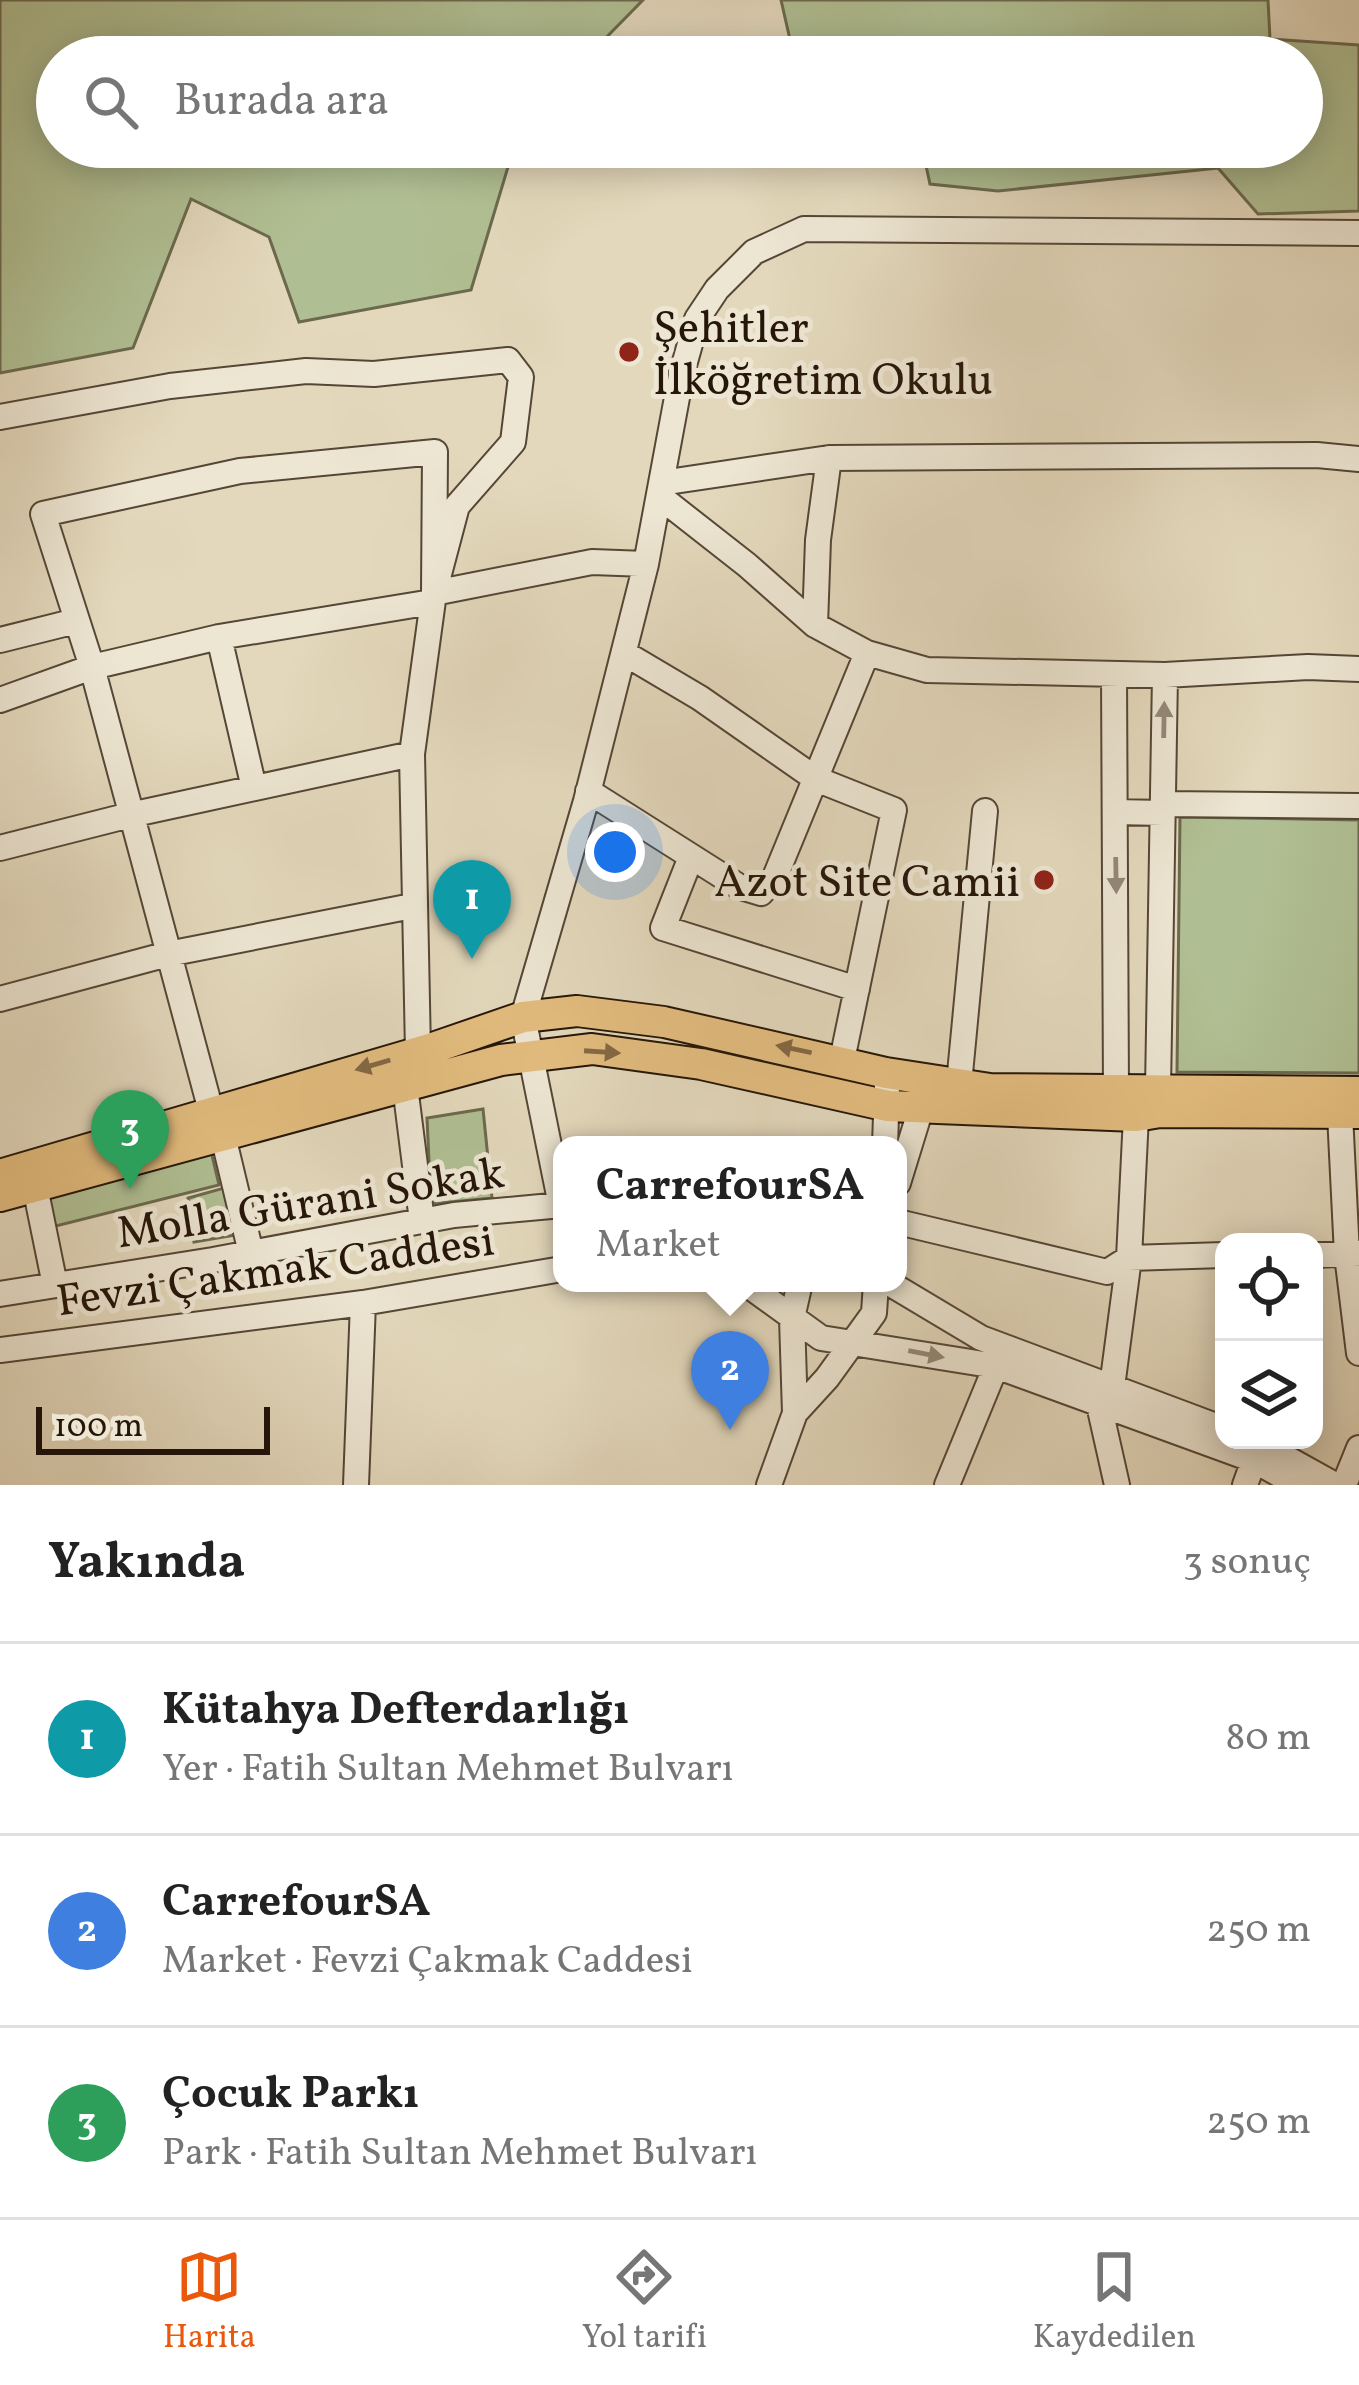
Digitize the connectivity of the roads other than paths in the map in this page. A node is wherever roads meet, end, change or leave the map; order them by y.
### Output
1 (1359, 232) edge
2 (0, 417) edge
3 (830, 458) junction
4 (1359, 459) edge
5 (660, 489) junction
6 (646, 564) junction
7 (433, 597) junction
8 (76, 622) junction
9 (814, 625) junction
10 (219, 637) junction
11 (0, 640) edge
12 (623, 653) junction
13 (867, 653) junction
14 (92, 667) junction
15 (1359, 668) edge
16 (1114, 674) junction
17 (1165, 675) junction
18 (0, 700) edge
19 (412, 754) junction
20 (816, 779) junction
21 (254, 788) junction
22 (588, 791) junction
23 (1359, 806) edge
24 (1163, 808) junction
25 (986, 811) dead end
26 (1115, 812) junction
27 (130, 815) junction
28 (0, 848) edge
29 (691, 857) junction
30 (412, 906) junction
31 (168, 954) junction
32 (1117, 958) junction
33 (1161, 959) junction
34 (857, 989) junction
35 (0, 999) edge
36 (523, 1017) junction
37 (418, 1052) junction
38 (532, 1056) junction
39 (842, 1060) junction
40 (886, 1073) junction
41 (959, 1084) junction
42 (405, 1086) junction
43 (1138, 1093) junction
44 (922, 1105) junction
45 (888, 1106) junction
46 (1353, 1106) edge
47 (217, 1123) junction
48 (886, 1136) edge
49 (907, 1154) edge
50 (553, 1164) edge
51 (0, 1175) edge
52 (34, 1187) junction
53 (0, 1196) edge
54 (553, 1206) edge
55 (422, 1221) junction
56 (907, 1224) edge
57 (251, 1253) junction
58 (1353, 1254) edge
59 (1215, 1255) edge
60 (1323, 1255) edge
61 (1129, 1258) junction
62 (553, 1271) edge
63 (56, 1285) junction
64 (757, 1292) edge
65 (798, 1292) edge
66 (875, 1292) edge
67 (905, 1292) edge
68 (0, 1294) edge
69 (363, 1303) junction
70 (792, 1318) junction
71 (856, 1341) junction
72 (0, 1350) edge
73 (1359, 1353) edge
74 (996, 1366) junction
75 (1105, 1396) junction
76 (795, 1413) junction
77 (1215, 1427) edge
78 (1359, 1448) edge
79 (1251, 1462) edge
80 (356, 1485) edge
81 (769, 1485) edge
82 (947, 1485) edge
83 (1117, 1485) edge
84 (1298, 1485) edge
85 (1340, 1485) edge

1 - 5 street
2 - 7 street
3 - 4 street
3 - 5 street
3 - 9 street
5 - 6 street
5 - 9 street
6 - 7 street
6 - 12 street
7 - 8 street
7 - 10 street
7 - 19 street
8 - 11 street
8 - 14 street
9 - 13 street
10 - 14 street
10 - 21 street
12 - 20 street
12 - 22 street
13 - 16 street
13 - 20 street
14 - 18 street
14 - 27 street
15 - 17 street
16 - 17 street
16 - 26 street
24 -> 17 street
19 - 21 street
19 - 30 street
20 - 29 street
20 - 34 street
21 - 27 street
22 - 29 street
22 - 36 street
23 - 24 street
24 - 26 street
24 - 33 street
25 - 41 street
26 -> 32 street
27 - 28 street
27 - 31 street
29 - 34 street
30 - 31 street
30 - 37 street
31 - 35 street
31 - 47 street
32 - 33 street
32 - 43 street
33 - 43 street
34 - 39 street
36 - 37 main road
36 - 38 street
39 -> 36 main road
37 -> 47 main road
38 - 42 main road
38 -> 45 main road
38 - 50 street
39 - 40 main road
40 - 41 main road
40 - 45 street
41 - 43 main road
42 - 47 main road
42 - 55 street
43 - 44 main road
43 - 46 main road
43 - 61 street
44 - 45 main road
44 - 49 street
45 - 48 street
46 - 58 street
47 - 51 main road
47 - 52 main road
47 - 57 street
52 - 53 main road
52 - 63 street
54 - 55 street, Molla Gürani Sokak
55 - 57 street, Molla Gürani Sokak
56 - 61 street
57 - 63 street, Molla Gürani Sokak
58 - 60 street
58 - 73 street
59 - 61 street
61 - 75 street
62 - 69 street, Fevzi Çakmak Caddesi
63 - 68 street, Molla Gürani Sokak
64 - 70 street
65 - 70 street
66 - 71 street
67 - 75 street
69 - 72 street, Fevzi Çakmak Caddesi
69 - 80 street
70 - 71 street
70 - 76 street
71 -> 74 street
71 - 76 street
74 - 75 street
74 - 82 street
75 - 77 street
75 - 79 street
75 - 83 street
76 - 81 street
78 - 85 street
79 - 84 street
79 - 85 street

